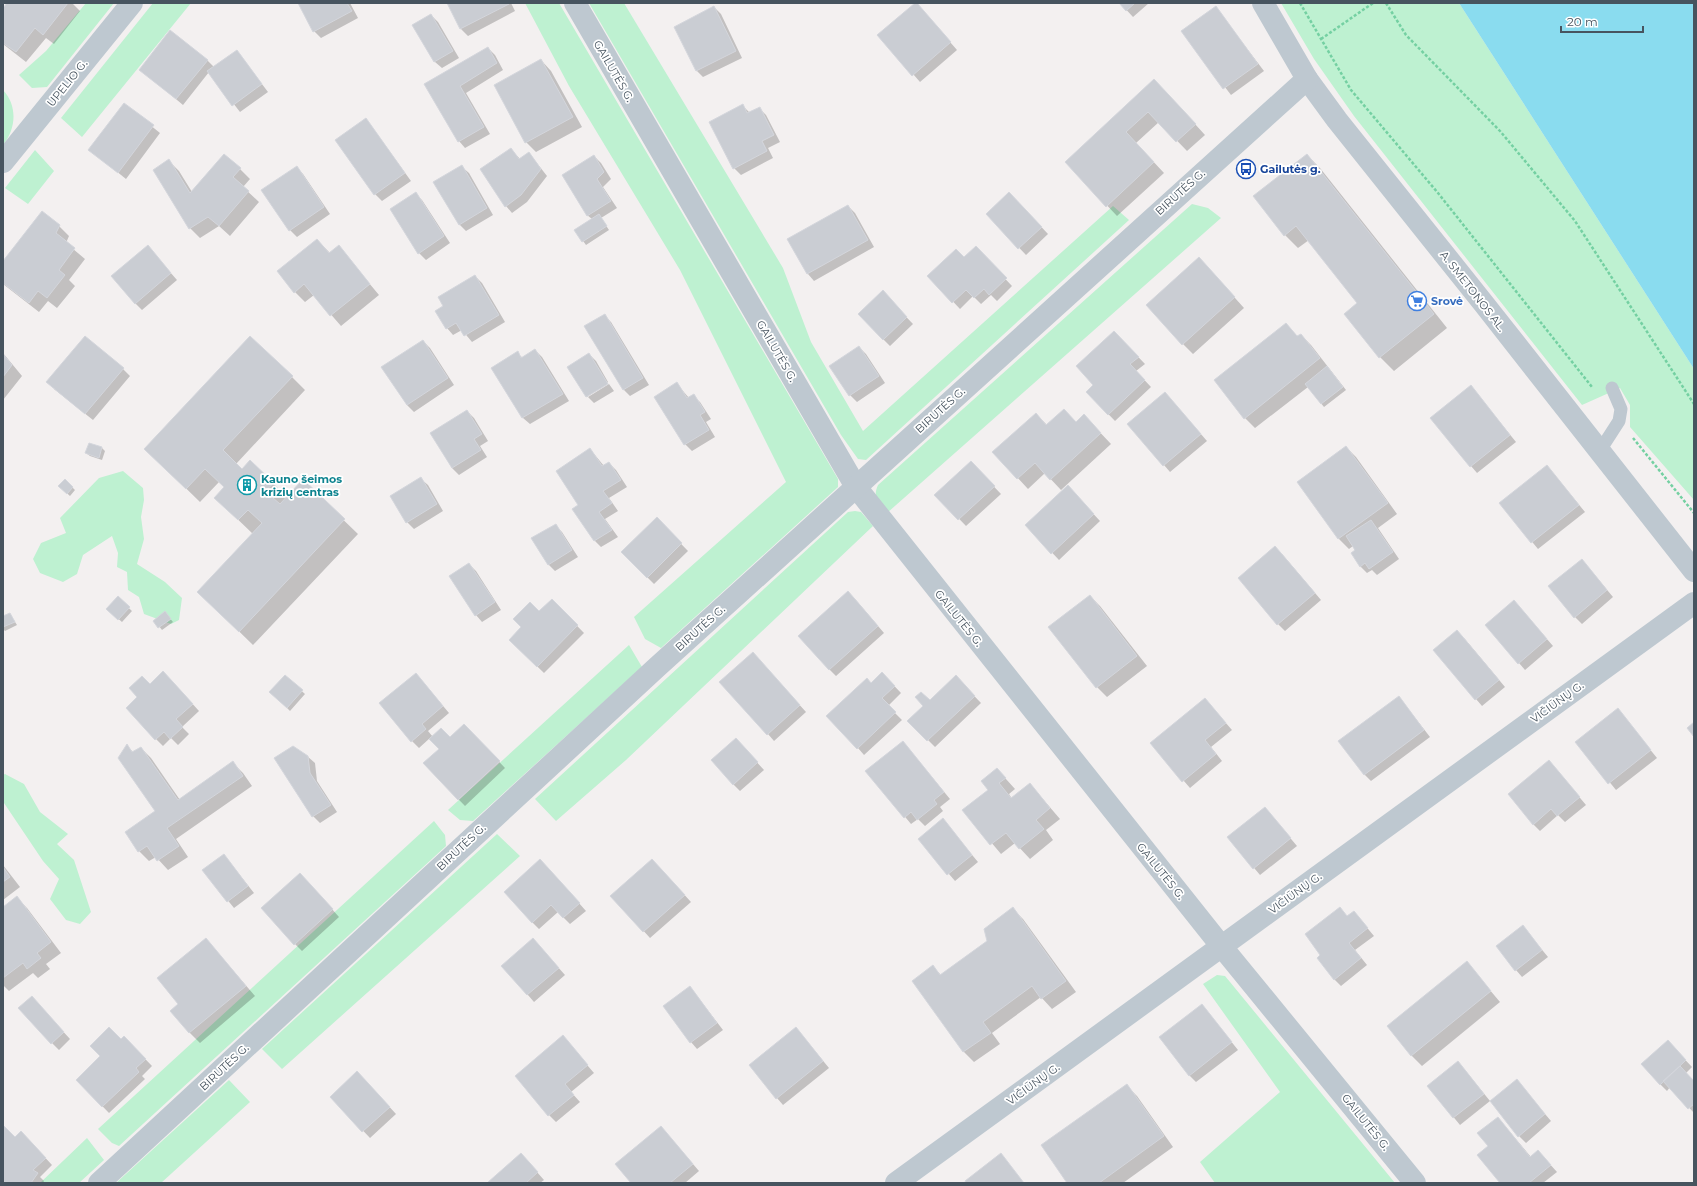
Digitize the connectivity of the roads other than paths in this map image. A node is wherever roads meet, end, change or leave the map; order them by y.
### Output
1 (132, 3) edge
2 (575, 3) edge
3 (1263, 3) edge
4 (1307, 79) junction
5 (3, 162) edge
6 (1612, 388) dead end
7 (1599, 452) junction
8 (856, 487) junction
9 (1694, 571) edge
10 (1694, 603) edge
11 (1222, 947) junction
12 (98, 1183) edge
13 (896, 1183) edge
14 (1416, 1183) edge

1 - 5 street, UPELIO G.
2 - 8 street, GAILUTĖS G.
3 - 4 street, A. SMETONOS AL.
4 - 7 street, A. SMETONOS AL.
4 - 8 street, BIRUTĖS G.
6 - 7 lane
7 - 9 street, A. SMETONOS AL.
8 - 11 street, GAILUTĖS G.
8 - 12 street, BIRUTĖS G.
10 - 11 street, VIČIŪNŲ G.
11 - 13 street, VIČIŪNŲ G.
11 - 14 street, GAILUTĖS G.

